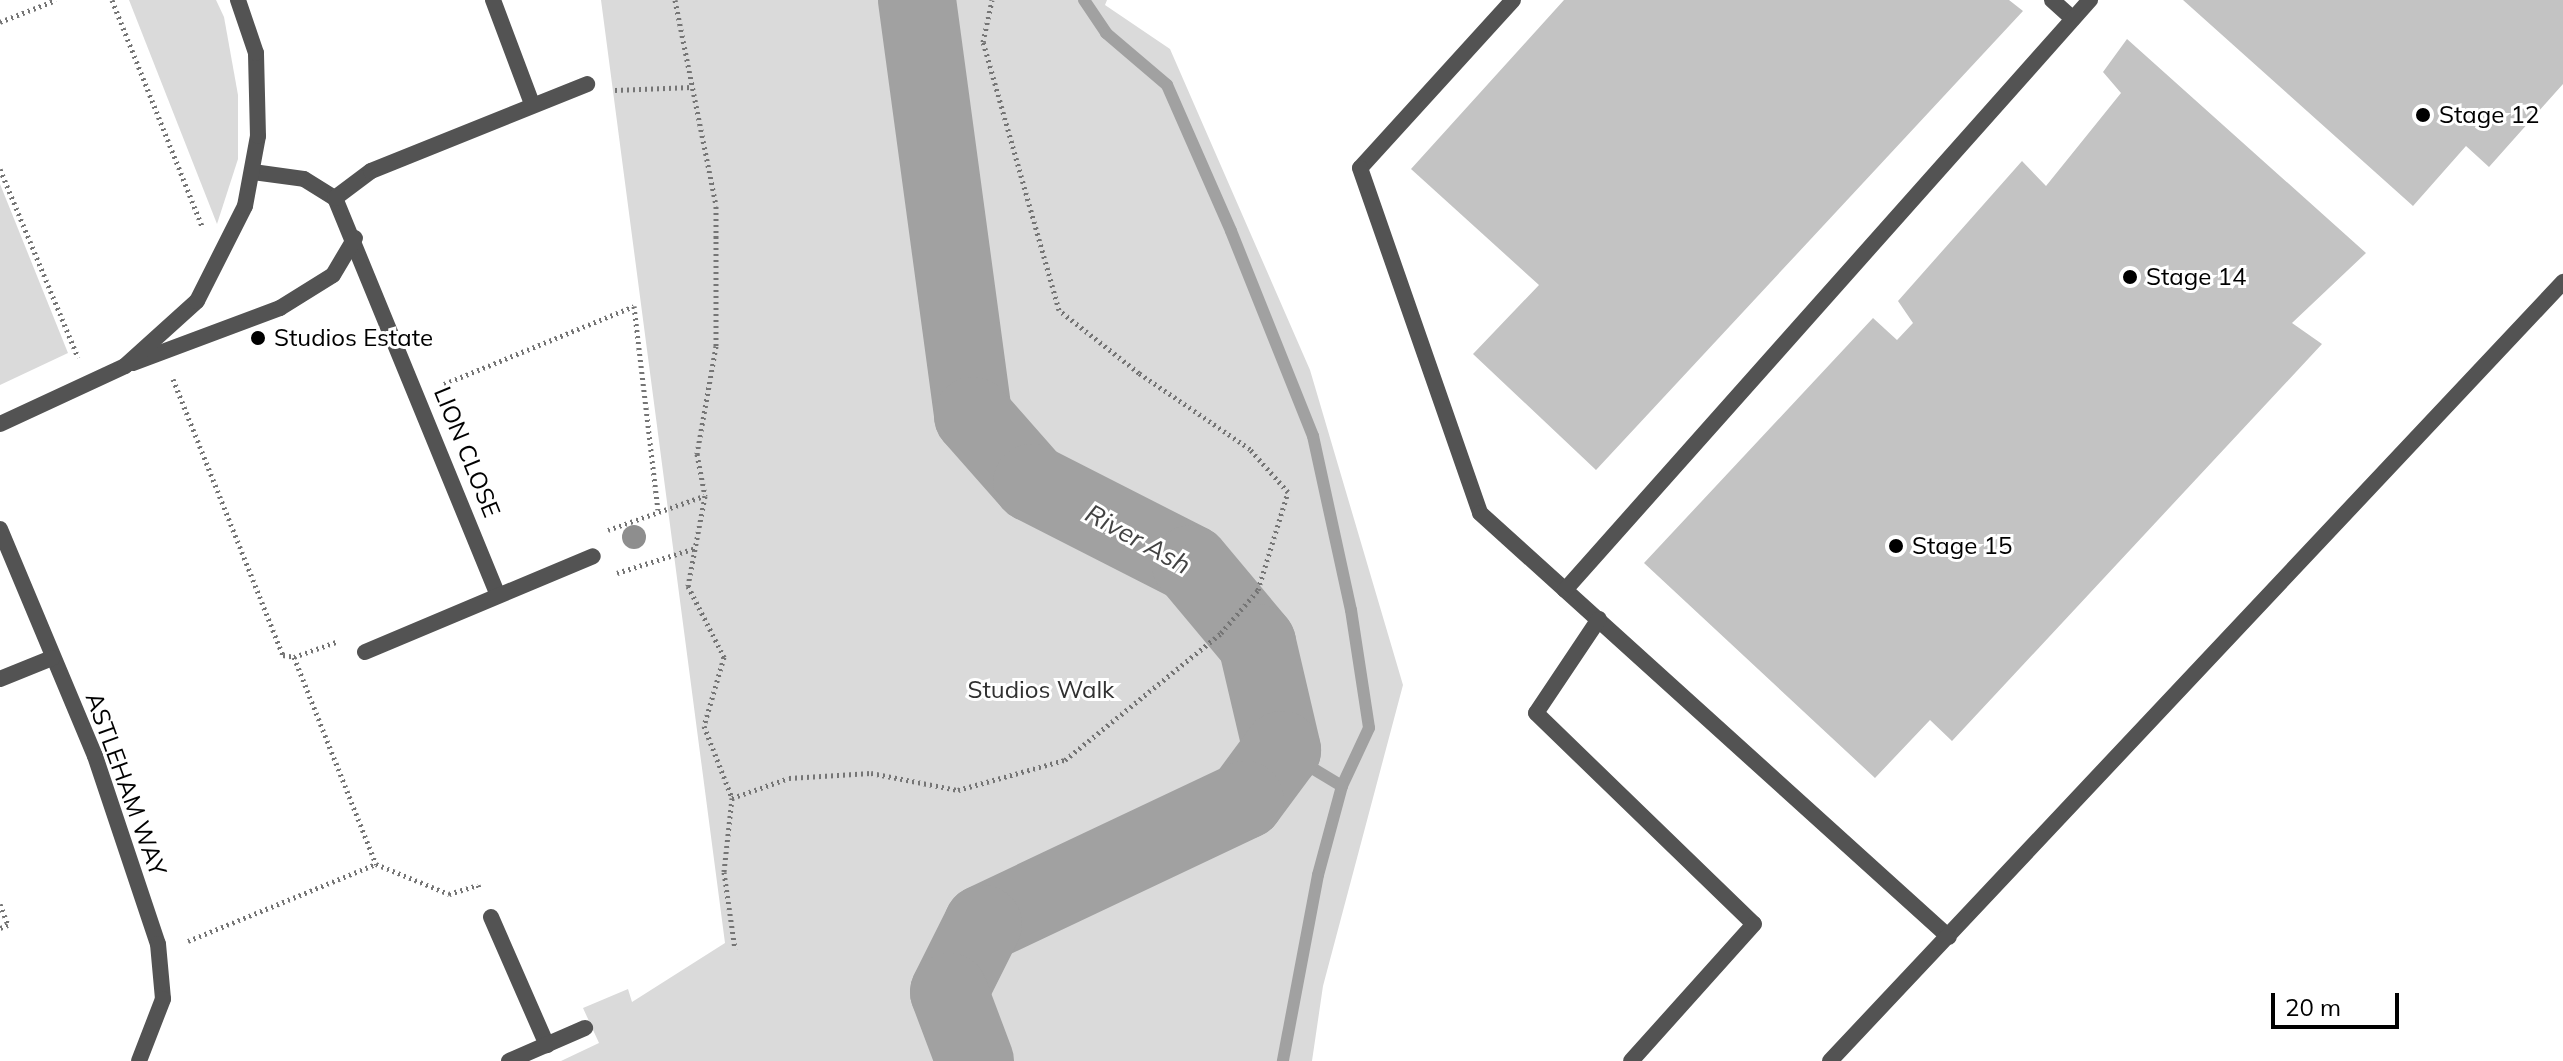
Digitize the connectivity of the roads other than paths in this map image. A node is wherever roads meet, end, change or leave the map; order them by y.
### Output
1 (238, 0) edge
2 (493, 0) edge
3 (1513, 0) edge
4 (2052, 0) edge
5 (2090, 0) edge
6 (2073, 19) junction
7 (587, 84) road end
8 (532, 104) junction
9 (253, 172) junction
10 (335, 198) junction
11 (355, 238) junction
12 (2563, 282) edge
13 (125, 366) junction
14 (0, 424) edge
15 (0, 529) edge
16 (601, 553) road end
17 (1565, 590) junction
18 (498, 595) junction
19 (1599, 619) junction
20 (365, 652) road end
21 (52, 658) junction
22 (0, 679) edge
23 (491, 917) road end
24 (1949, 937) junction
25 (585, 1028) dead end
26 (547, 1045) junction
27 (139, 1061) edge
28 (509, 1061) edge
29 (1631, 1061) edge
30 (1830, 1061) edge

1 - 9 street
2 - 8 street
3 - 17 street
4 - 6 street
5 - 6 street
6 - 17 street
7 - 8 street
8 - 10 street
9 - 10 street
9 - 13 street
10 - 11 street, LION CLOSE
11 - 13 street
11 - 18 street, LION CLOSE
12 - 24 street
13 - 14 street
15 - 21 street, ASTLEHAM WAY
16 - 18 street
17 - 19 street
18 - 20 street
19 - 24 street
19 - 29 street
21 - 22 street
21 - 27 street, ASTLEHAM WAY
23 - 26 street
24 - 30 street
25 - 26 street
26 - 28 street

